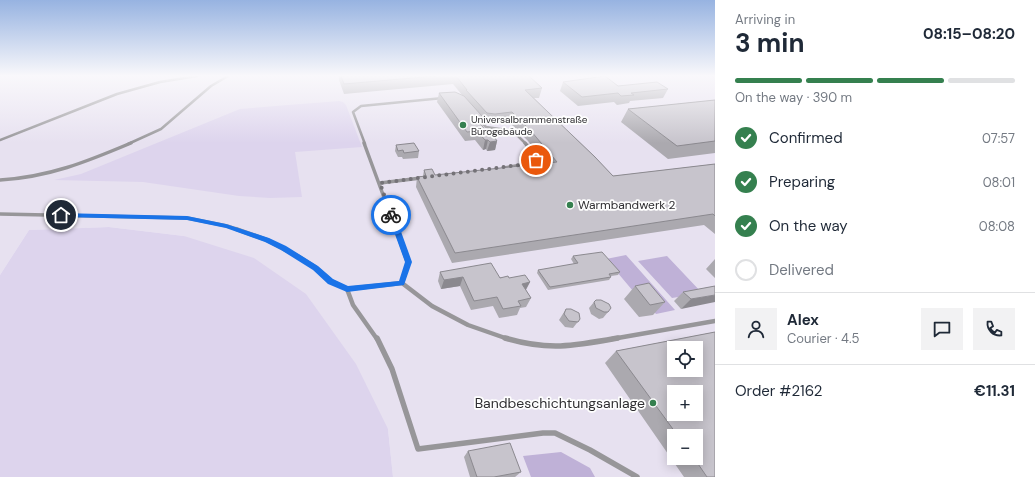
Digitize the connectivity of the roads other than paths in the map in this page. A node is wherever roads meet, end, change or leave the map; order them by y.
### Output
1 (106, 98) edge
2 (198, 98) edge
3 (436, 98) edge
4 (476, 117) edge
5 (0, 140) edge
6 (496, 168) edge
7 (427, 177) edge
8 (0, 180) edge
9 (380, 183) junction
10 (0, 214) edge
11 (402, 283) junction
12 (347, 289) junction
13 (715, 320) edge
14 (637, 477) edge

1 - 5 lane
2 - 8 lane
3 - 9 lane
4 - 6 lane
7 - 9 lane
9 - 11 lane
10 - 12 lane
11 - 12 lane
11 - 13 lane
12 - 14 lane

